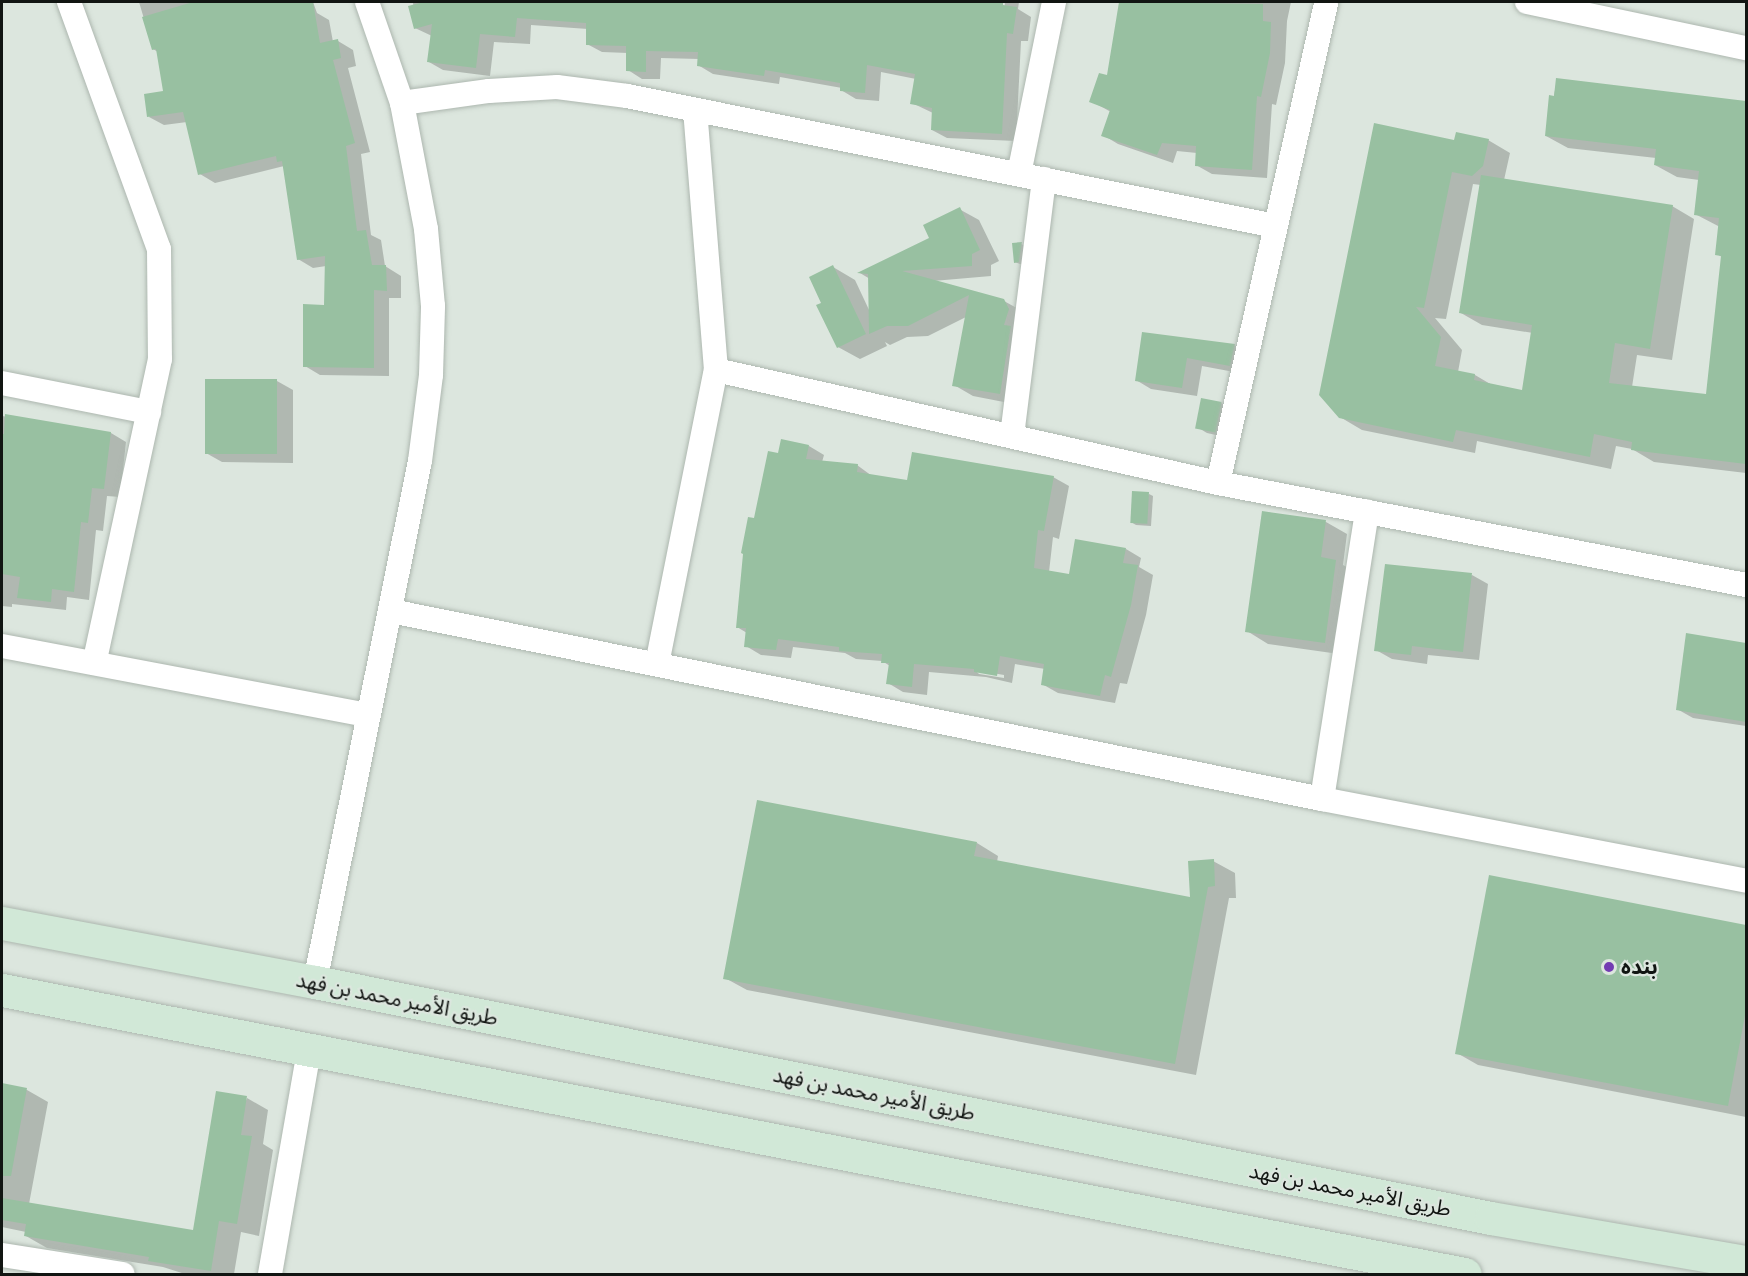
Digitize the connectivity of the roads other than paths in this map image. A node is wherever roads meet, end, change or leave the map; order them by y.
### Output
1 (69, 2) edge
2 (367, 2) edge
3 (1054, 2) edge
4 (1326, 2) edge
5 (1527, 2) edge
6 (1746, 48) edge
7 (402, 103) junction
8 (695, 111) junction
9 (1019, 174) junction
10 (1044, 179) junction
11 (1275, 226) junction
12 (716, 370) junction
13 (2, 383) edge
14 (149, 412) junction
15 (1012, 436) junction
16 (1218, 483) junction
17 (1367, 512) junction
18 (1746, 585) edge
19 (391, 611) junction
20 (2, 646) edge
21 (94, 663) junction
22 (657, 664) junction
23 (367, 715) junction
24 (1322, 799) junction
25 (1746, 881) edge
26 (2, 923) edge
27 (315, 982) junction
28 (2, 990) edge
29 (309, 1050) junction
30 (2, 1255) edge
31 (1746, 1262) edge
32 (123, 1275) edge
33 (270, 1275) edge
34 (1465, 1275) edge

1 - 14 street
2 - 7 street
3 - 9 street
4 - 11 street
5 - 6 street
7 - 8 street
7 - 19 street
8 - 9 street
8 - 12 street
9 - 10 street
10 - 11 street
10 - 15 street
11 - 16 street
12 - 15 street
12 - 22 street
13 - 14 street
14 - 21 street
15 - 16 street
16 - 17 street
17 - 18 street
17 - 24 street
19 - 22 street
19 - 23 street
20 - 21 street
21 - 23 street
22 - 24 street
23 - 27 street
24 - 25 street
26 - 27 street, طريق الأمير محمد بن فهد
27 - 31 street, طريق الأمير محمد بن فهد
28 - 29 street
29 - 33 street
29 - 34 street
30 - 32 street

